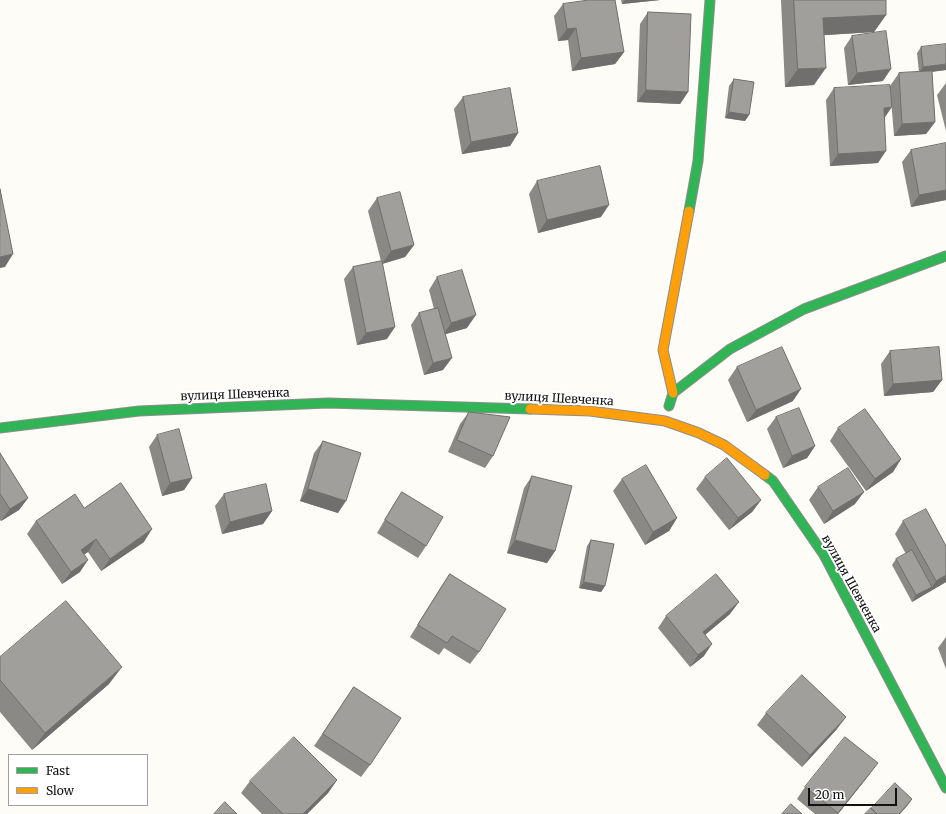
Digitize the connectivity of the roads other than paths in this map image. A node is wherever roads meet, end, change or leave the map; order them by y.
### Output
1 (710, 0) edge
2 (946, 256) edge
3 (673, 393) junction
4 (665, 421) junction
5 (0, 428) edge
6 (946, 788) edge

1 - 3 street
2 - 3 street
3 - 4 street
4 - 5 street, вулиця Шевченка
4 - 6 street, вулиця Шевченка

